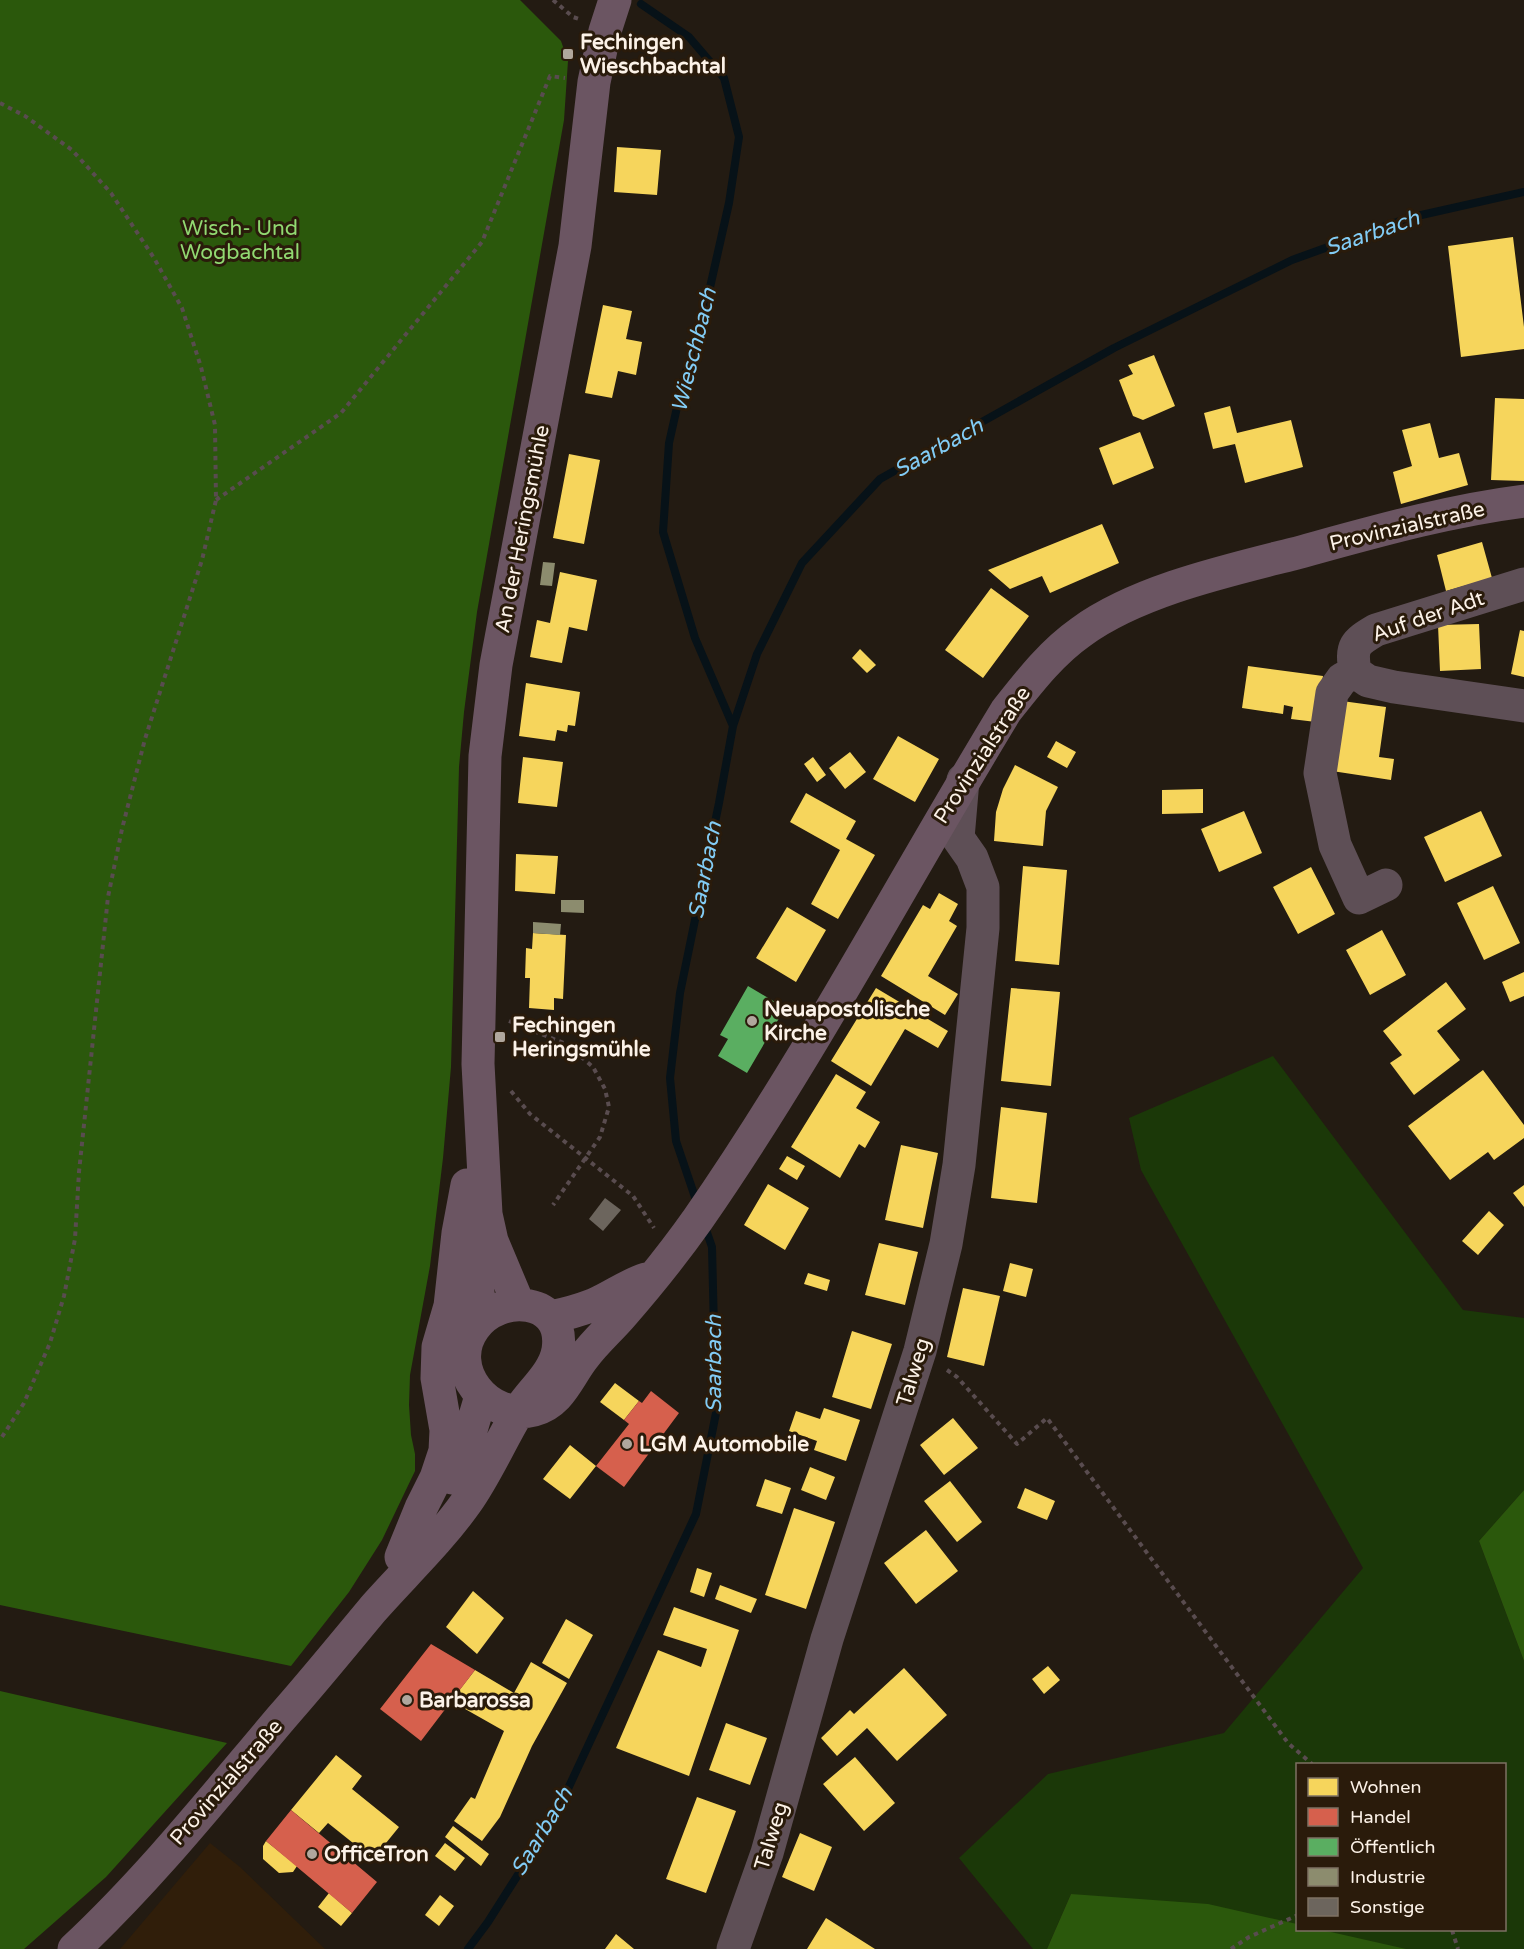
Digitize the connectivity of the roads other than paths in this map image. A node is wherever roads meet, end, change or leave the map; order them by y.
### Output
1 (615, 0) edge
2 (1524, 501) edge
3 (1524, 584) edge
4 (1355, 672) junction
5 (1524, 706) edge
6 (963, 780) junction
7 (1386, 885) dead end
8 (478, 1064) junction
9 (467, 1185) junction
10 (665, 1264) junction
11 (518, 1303) junction
12 (551, 1317) junction
13 (482, 1318) junction
14 (481, 1396) junction
15 (517, 1413) junction
16 (401, 1557) junction
17 (373, 1610) junction
18 (74, 1949) edge
19 (733, 1949) edge

1 - 8 main road, An der Heringsmühle
2 - 6 main road, Provinzialstraße
3 - 4 street, Auf der Adt
4 - 5 street
4 - 7 street
6 - 10 main road, Provinzialstraße
6 - 19 street, Talweg
8 - 9 main road, An der Heringsmühle
8 - 11 main road, An der Heringsmühle
9 - 13 main road, An der Heringsmühle
9 - 16 main road, An der Heringsmühle
10 - 12 main road
10 - 15 main road
11 - 12 main road
11 - 13 main road
12 - 15 main road
13 - 14 main road
14 - 15 main road
14 - 16 main road, Provinzialstraße
15 - 17 main road, Provinzialstraße
16 - 17 main road, Provinzialstraße
17 - 18 main road, Provinzialstraße

